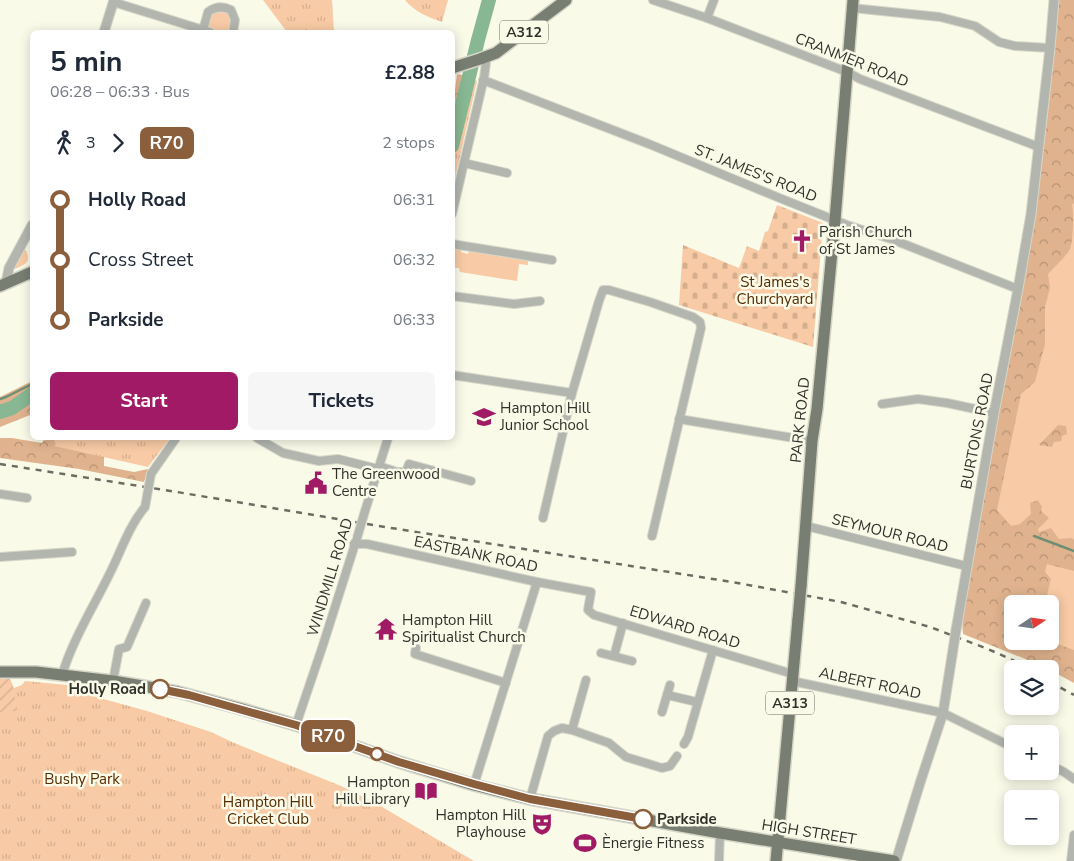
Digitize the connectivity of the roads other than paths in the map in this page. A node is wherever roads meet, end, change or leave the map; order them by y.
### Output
1 (566, 0) edge
2 (653, 0) edge
3 (714, 0) edge
4 (1054, 0) edge
5 (114, 1) edge
6 (852, 4) edge
7 (707, 18) junction
8 (105, 30) edge
9 (203, 30) edge
10 (206, 30) edge
11 (233, 30) edge
12 (1050, 48) junction
13 (483, 58) junction
14 (456, 66) edge
15 (847, 72) junction
16 (483, 80) junction
17 (1039, 146) junction
18 (464, 163) junction
19 (507, 174) dead end
20 (455, 201) edge
21 (835, 220) junction
22 (30, 229) edge
23 (455, 244) edge
24 (552, 260) dead end
25 (30, 273) edge
26 (3, 284) edge
27 (1018, 289) junction
28 (455, 296) edge
29 (540, 301) dead end
30 (455, 375) edge
31 (572, 393) junction
32 (882, 404) dead end
33 (994, 413) junction
34 (679, 420) junction
35 (175, 440) edge
36 (260, 440) edge
37 (387, 440) edge
38 (812, 441) junction
39 (379, 468) junction
40 (472, 481) dead end
41 (0, 494) edge
42 (27, 498) dead end
43 (543, 518) dead end
44 (806, 526) junction
45 (652, 536) dead end
46 (356, 541) junction
47 (72, 552) dead end
48 (0, 557) edge
49 (966, 566) junction
50 (537, 582) junction
51 (591, 592) joint
52 (146, 603) dead end
53 (623, 623) junction
54 (416, 648) dead end
55 (713, 650) junction
56 (601, 653) dead end
57 (614, 656) junction
58 (632, 660) dead end
59 (0, 672) edge
60 (62, 675) junction
61 (793, 678) junction
62 (586, 680) dead end
63 (113, 681) junction
64 (506, 683) junction
65 (670, 685) dead end
66 (667, 695) junction
67 (697, 702) junction
68 (662, 712) dead end
69 (943, 713) junction
70 (296, 725) junction
71 (572, 730) junction
72 (1004, 743) edge
73 (684, 744) dead end
74 (677, 756) dead end
75 (1059, 770) edge
76 (1074, 779) edge
77 (474, 784) junction
78 (530, 799) junction
79 (720, 833) junction
80 (1074, 835) edge
81 (778, 842) junction
82 (719, 861) edge
83 (776, 861) edge
84 (895, 861) edge
85 (1071, 861) edge

1 - 13 main road, A312
2 - 7 street, CRANMER ROAD
3 - 7 street
4 - 12 street, BURTONS ROAD
5 - 8 street
5 - 9 street
6 - 12 street
6 - 15 main road, PARK ROAD / A313
7 - 15 street, CRANMER ROAD
10 - 11 street
12 - 17 street, BURTONS ROAD
13 - 14 main road, A312
13 - 16 street
15 - 17 street, CRANMER ROAD
15 - 21 main road, PARK ROAD / A313
16 - 18 street
16 - 21 street, ST. JAMES'S ROAD
17 - 27 street, BURTONS ROAD
18 - 19 street
18 - 20 street
21 - 27 street, ST. JAMES'S ROAD
21 - 38 main road, PARK ROAD / A313
22 - 26 street
23 - 24 street
25 - 26 main road
27 - 33 street, BURTONS ROAD
28 - 29 street
30 - 31 street
31 - 34 street
31 - 43 street
32 - 33 street
33 - 49 street, BURTONS ROAD
34 - 38 street
34 - 45 street
35 - 60 street, bridge
36 - 39 street
37 - 39 street, WINDMILL ROAD
38 - 44 main road, PARK ROAD / A313
39 - 40 street
39 - 46 street, WINDMILL ROAD, bridge
41 - 42 street
44 - 49 street, SEYMOUR ROAD
44 - 61 main road, PARK ROAD / A313, bridge
46 - 50 street, EASTBANK ROAD
46 - 70 street, WINDMILL ROAD
47 - 48 street
49 - 69 street, BURTONS ROAD, bridge
50 - 51 street, EASTBANK ROAD
50 - 64 street
51 - 53 street, EDWARD ROAD
52 - 63 street
53 - 55 street, EDWARD ROAD
53 - 57 street
54 - 64 street
55 - 61 street, EDWARD ROAD
55 - 67 street
56 - 57 street
57 - 58 street
59 - 60 main road, HIGH STREET
60 - 63 main road, HIGH STREET
61 - 69 street, ALBERT ROAD
61 - 81 main road, PARK ROAD / A313
62 - 71 street
63 - 70 main road, HIGH STREET
64 - 77 street
65 - 66 street
66 - 67 street
66 - 68 street
67 - 73 street
69 - 72 street, ALBERT ROAD
69 - 84 street, BURTONS ROAD
70 - 77 main road, HIGH STREET
71 - 74 street
71 - 78 street
75 - 76 street
77 - 78 main road, HIGH STREET
78 - 79 main road, HIGH STREET
79 - 81 main road, HIGH STREET
79 - 82 street
80 - 85 street
81 - 83 main road, A313
81 - 84 main road, HIGH STREET

